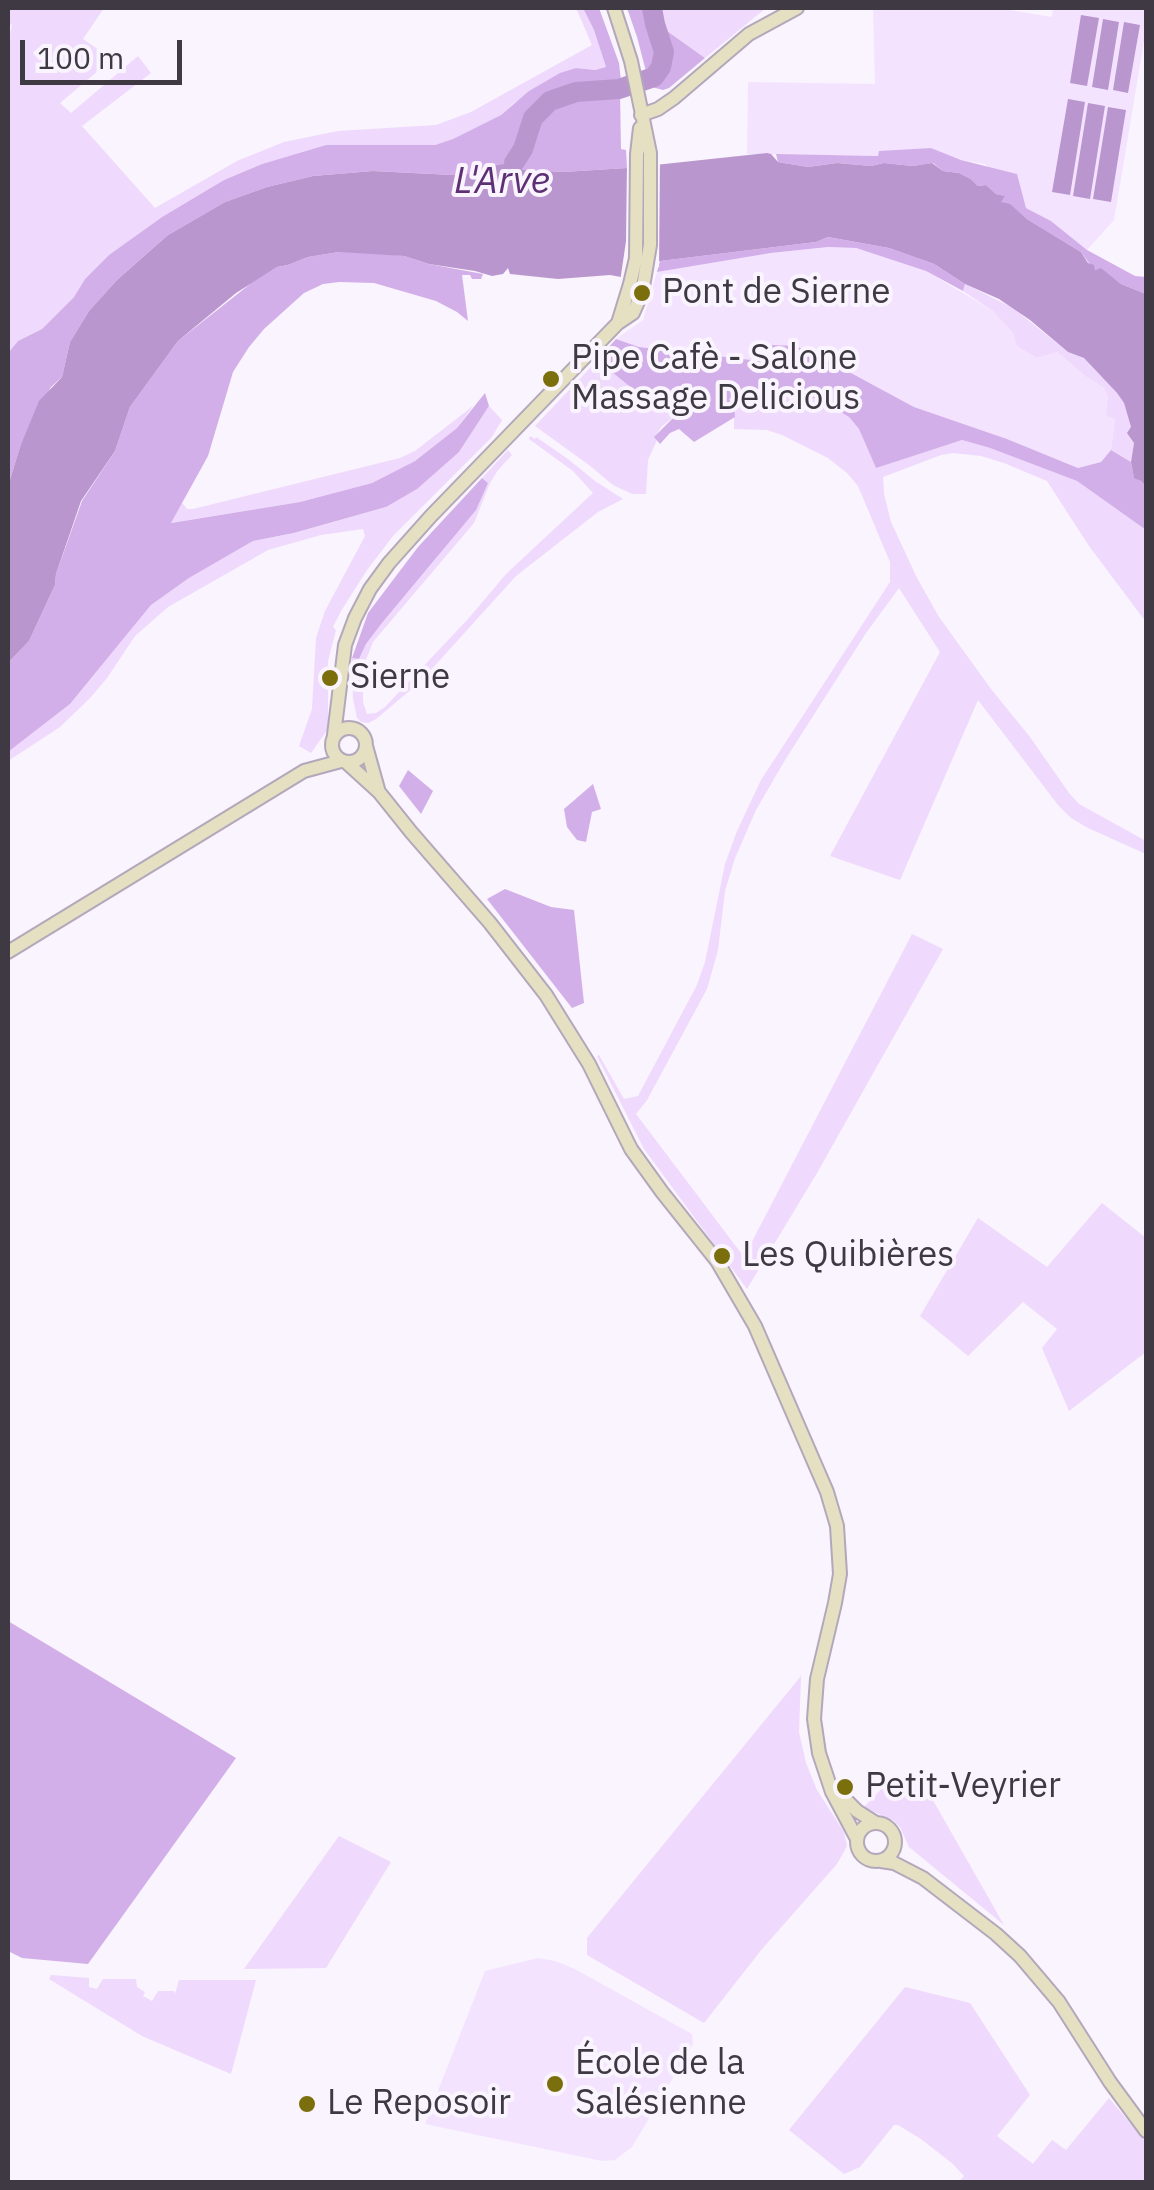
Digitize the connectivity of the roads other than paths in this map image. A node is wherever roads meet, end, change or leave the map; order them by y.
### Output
1 (614, 8) edge
2 (797, 8) edge
3 (640, 110) junction
4 (644, 154) junction
5 (621, 320) junction
6 (340, 697) junction
7 (356, 730) junction
8 (333, 737) junction
9 (366, 746) junction
10 (343, 762) junction
11 (304, 771) junction
12 (379, 792) junction
13 (8, 952) edge
14 (828, 1781) junction
15 (876, 1823) junction
16 (857, 1839) junction
17 (894, 1840) junction
18 (881, 1860) junction
19 (923, 1878) junction
20 (1146, 2131) edge

1 - 3 main road
2 - 3 main road
3 - 4 main road
4 - 5 main road
4 - 5 main road
5 - 6 main road
6 - 7 main road
6 - 8 main road
7 - 8 main road
7 - 9 main road
8 - 10 main road
8 - 11 main road
9 - 10 main road
9 - 12 main road
10 - 11 main road
10 - 12 main road
11 - 13 main road
12 - 14 main road
14 - 15 main road
14 - 16 main road
15 - 16 main road
15 - 17 main road
16 - 18 main road
17 - 18 main road
17 - 19 main road
18 - 19 main road
19 - 20 main road

